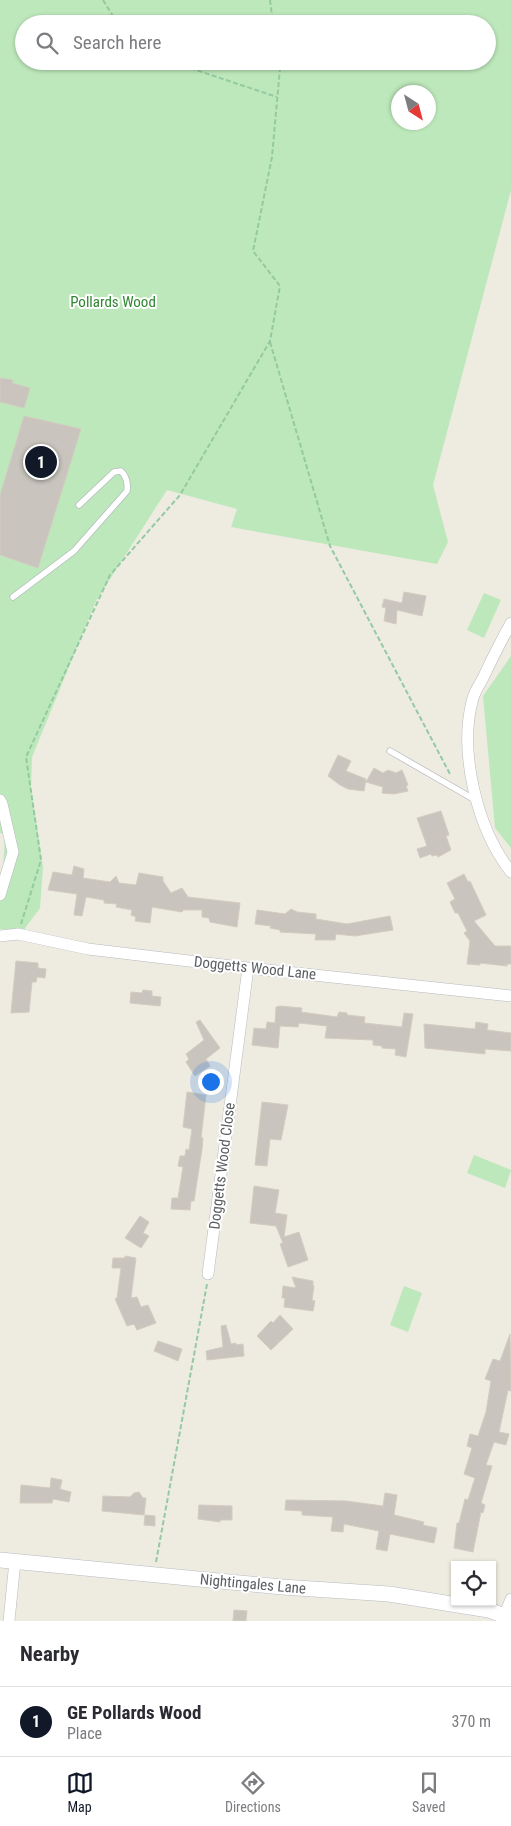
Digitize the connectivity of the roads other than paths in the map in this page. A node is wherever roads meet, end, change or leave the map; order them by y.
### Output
1 (79, 505) dead end
2 (13, 597) dead end
3 (511, 623) edge
4 (390, 751) dead end
5 (0, 800) edge
6 (477, 801) junction
7 (511, 872) edge
8 (0, 895) edge
9 (0, 936) edge
10 (248, 968) junction
11 (511, 996) edge
12 (208, 1274) road end
13 (8, 1561) edge
14 (511, 1599) edge
15 (507, 1619) edge
16 (9, 1621) edge

1 - 2 lane
3 - 6 street
4 - 6 lane
5 - 8 street
6 - 7 street
9 - 10 street, Doggetts Wood Lane
10 - 11 street, Doggetts Wood Lane
10 - 12 street, Doggetts Wood Close
13 - 15 main road, Nightingales Lane
13 - 16 street
14 - 15 street

